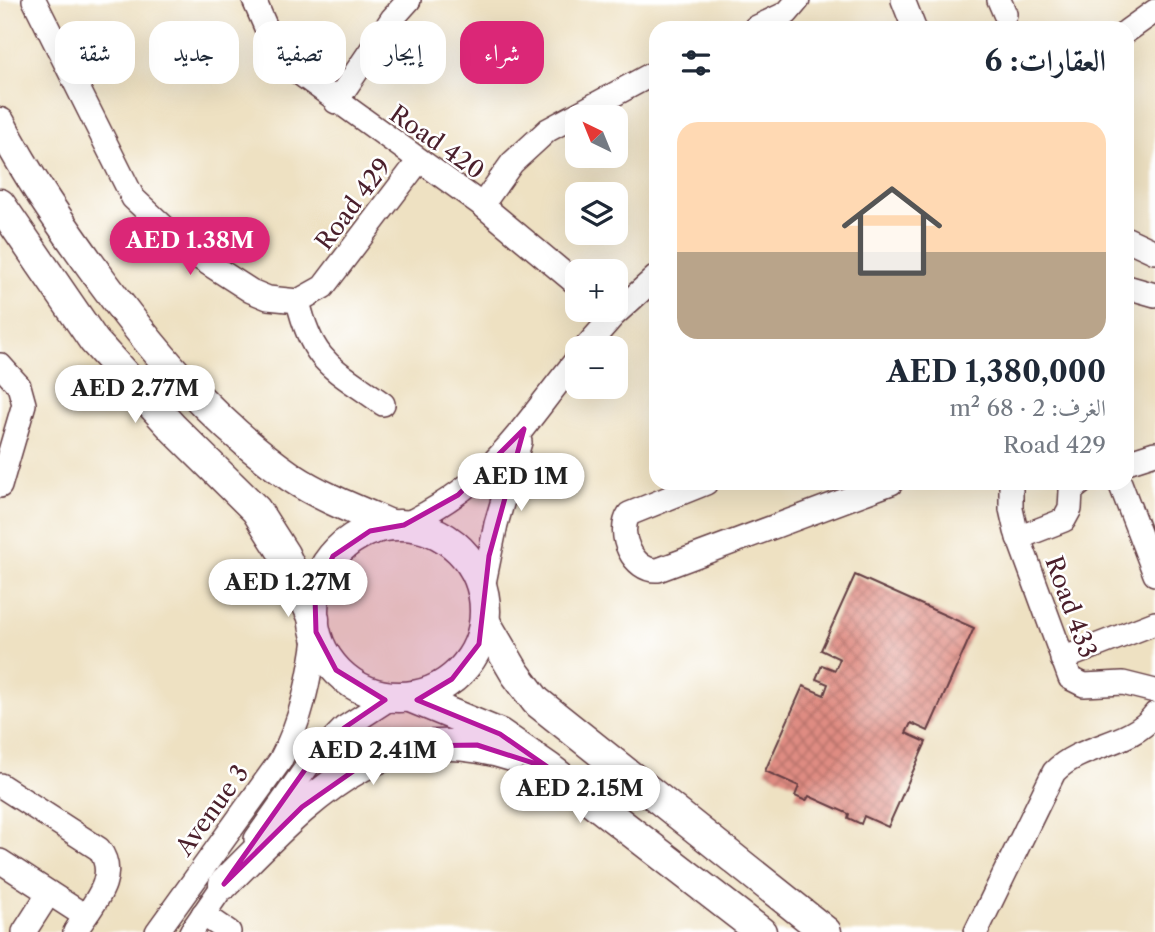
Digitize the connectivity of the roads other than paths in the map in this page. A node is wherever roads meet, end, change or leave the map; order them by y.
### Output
1 (34, 0) edge
2 (254, 0) edge
3 (409, 0) edge
4 (798, 0) edge
5 (903, 0) edge
6 (1155, 11) edge
7 (776, 21) edge
8 (911, 21) edge
9 (1134, 26) edge
10 (649, 76) edge
11 (337, 102) junction
12 (0, 123) edge
13 (418, 162) junction
14 (0, 204) edge
15 (482, 205) junction
16 (1134, 242) edge
17 (1155, 252) edge
18 (565, 274) edge
19 (649, 282) edge
20 (1134, 289) edge
21 (1155, 295) edge
22 (628, 299) edge
23 (298, 301) junction
24 (0, 365) edge
25 (565, 375) edge
26 (383, 404) dead end
27 (524, 429) junction
28 (1155, 453) edge
29 (1134, 460) edge
30 (0, 486) edge
31 (688, 490) edge
32 (872, 490) edge
33 (1011, 490) edge
34 (1021, 490) edge
35 (1072, 490) edge
36 (1123, 490) edge
37 (1010, 509) junction
38 (398, 525) junction
39 (1018, 538) junction
40 (1155, 574) edge
41 (483, 588) junction
42 (485, 622) junction
43 (1155, 623) edge
44 (314, 626) junction
45 (1062, 659) junction
46 (1155, 691) edge
47 (401, 697) junction
48 (1155, 714) edge
49 (549, 768) junction
50 (0, 785) edge
51 (213, 852) junction
52 (0, 861) edge
53 (224, 884) junction
54 (49, 893) junction
55 (197, 923) edge
56 (80, 924) edge
57 (24, 932) edge
58 (139, 932) edge
59 (157, 932) edge
60 (229, 932) edge
61 (761, 932) edge
62 (826, 932) edge
63 (976, 932) edge

1 - 23 street
2 - 11 street, Road 420
3 - 11 street
4 - 7 street
5 - 8 street
6 - 9 street
10 - 15 street
11 - 13 street, Road 420
12 - 38 main road
13 - 15 street, Road 420
13 - 23 street, Road 429
14 - 44 main road
15 - 18 street, Road 420
16 - 17 street
19 - 22 street
20 - 21 street
23 - 26 street
24 - 30 street
25 - 27 street
27 - 38 street
27 - 41 street
28 - 29 street
31 - 32 street
33 - 37 street, Road 433
34 - 37 street
35 - 39 street
36 - 40 street
37 - 39 street, Road 433
38 - 41 main road
38 - 44 main road
39 - 45 street, Road 433
41 - 42 main road
42 - 47 main road
42 - 62 main road
43 - 45 street
44 - 47 main road
44 - 51 street, Avenue 3
45 - 46 street, Road 433
47 - 49 main road
47 - 53 street
48 - 63 street
49 - 53 main road
49 - 61 main road
50 - 56 street
51 - 58 street
51 - 59 street, Avenue 3
52 - 54 street
53 - 55 street
54 - 56 street
54 - 57 street
55 - 60 street

